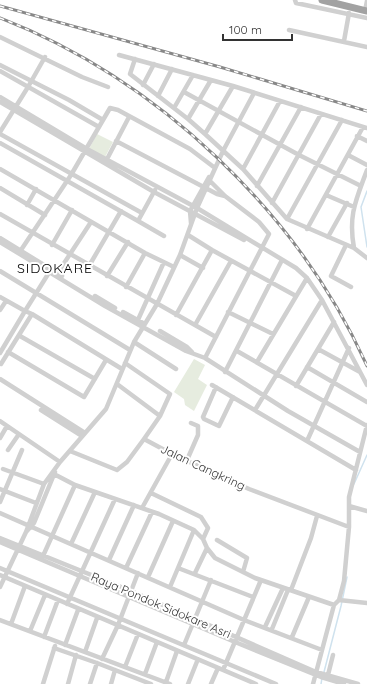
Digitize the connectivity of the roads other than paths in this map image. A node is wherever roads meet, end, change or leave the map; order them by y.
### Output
1 (294, 0) edge
2 (322, 0) edge
3 (367, 2) edge
4 (346, 8) edge
5 (366, 11) edge
6 (367, 18) edge
7 (289, 30) dead end
8 (0, 36) edge
9 (343, 41) junction
10 (367, 47) edge
11 (119, 55) dead end
12 (44, 57) junction
13 (135, 58) junction
14 (154, 64) junction
15 (0, 65) edge
16 (172, 69) junction
17 (0, 71) edge
18 (193, 75) junction
19 (211, 80) junction
20 (31, 82) junction
21 (143, 85) junction
22 (233, 86) junction
23 (28, 87) junction
24 (108, 87) dead end
25 (184, 92) junction
26 (255, 93) junction
27 (158, 96) junction
28 (0, 97) edge
29 (200, 99) junction
30 (69, 100) junction
31 (280, 101) junction
32 (0, 102) edge
33 (301, 107) junction
34 (16, 108) junction
35 (65, 108) junction
36 (174, 108) junction
37 (219, 111) junction
38 (321, 114) junction
39 (129, 117) junction
40 (188, 119) junction
41 (103, 120) junction
42 (342, 120) junction
43 (240, 123) junction
44 (99, 127) junction
45 (365, 128) edge
46 (0, 133) edge
47 (205, 134) junction
48 (262, 134) junction
49 (357, 136) junction
50 (116, 141) junction
51 (367, 141) edge
52 (0, 143) edge
53 (281, 145) junction
54 (86, 150) junction
55 (223, 153) junction
56 (299, 155) junction
57 (348, 155) junction
58 (38, 156) junction
59 (106, 161) junction
60 (34, 162) junction
61 (318, 165) junction
62 (367, 165) edge
63 (215, 168) junction
64 (0, 169) edge
65 (243, 169) junction
66 (367, 170) edge
67 (337, 174) junction
68 (71, 175) junction
69 (210, 178) junction
70 (67, 181) junction
71 (257, 186) junction
72 (361, 186) junction
73 (205, 187) junction
74 (0, 188) edge
75 (36, 189) junction
76 (155, 190) junction
77 (102, 191) junction
78 (326, 195) junction
79 (225, 196) junction
80 (97, 198) junction
81 (55, 201) junction
82 (272, 203) junction
83 (347, 204) junction
84 (27, 205) junction
85 (354, 207) junction
86 (72, 210) junction
87 (194, 210) junction
88 (121, 211) junction
89 (142, 212) junction
90 (0, 214) edge
91 (45, 215) junction
92 (287, 219) junction
93 (138, 221) junction
94 (91, 222) junction
95 (307, 229) junction
96 (33, 232) junction
97 (109, 233) junction
98 (188, 235) junction
99 (164, 236) dead end
100 (328, 237) junction
101 (0, 238) edge
102 (0, 242) edge
103 (128, 242) junction
104 (52, 245) junction
105 (346, 245) junction
106 (354, 248) junction
107 (263, 249) junction
108 (212, 250) junction
109 (20, 252) junction
110 (145, 253) junction
111 (70, 255) junction
112 (180, 255) junction
113 (367, 258) edge
114 (282, 260) junction
115 (231, 261) junction
116 (164, 262) junction
117 (89, 266) junction
118 (174, 267) junction
119 (203, 268) junction
120 (0, 270) edge
121 (250, 270) junction
122 (50, 271) junction
123 (57, 275) junction
124 (107, 276) junction
125 (307, 278) junction
126 (271, 281) junction
127 (126, 287) junction
128 (352, 287) dead end
129 (37, 293) junction
130 (296, 296) junction
131 (0, 297) edge
132 (148, 299) junction
133 (6, 300) junction
134 (322, 300) junction
135 (157, 304) junction
136 (0, 310) edge
137 (25, 311) junction
138 (228, 312) junction
139 (32, 314) junction
140 (176, 315) junction
141 (137, 322) junction
142 (250, 322) junction
143 (334, 322) junction
144 (145, 325) junction
145 (195, 325) junction
146 (273, 334) junction
147 (20, 336) junction
148 (216, 337) junction
149 (134, 342) junction
150 (349, 348) junction
151 (318, 349) junction
152 (130, 350) junction
153 (237, 351) junction
154 (8, 352) junction
155 (0, 353) edge
156 (205, 358) junction
157 (106, 360) junction
158 (257, 362) junction
159 (125, 363) junction
160 (343, 363) junction
161 (0, 364) edge
162 (307, 367) junction
163 (122, 369) junction
164 (176, 369) dead end
165 (225, 372) junction
166 (360, 372) junction
167 (277, 374) junction
168 (0, 379) edge
169 (95, 379) junction
170 (0, 382) edge
171 (334, 382) junction
172 (117, 384) junction
173 (367, 385) edge
174 (296, 386) junction
175 (265, 396) junction
176 (233, 397) junction
177 (367, 402) edge
178 (324, 403) junction
179 (41, 408) junction
180 (255, 410) junction
181 (160, 416) junction
182 (0, 421) edge
183 (191, 423) dead end
184 (8, 426) junction
185 (313, 426) junction
186 (367, 426) edge
187 (19, 434) junction
188 (83, 434) junction
189 (0, 438) edge
190 (144, 439) junction
191 (307, 441) junction
192 (8, 450) dead end
193 (22, 450) dead end
194 (70, 451) junction
195 (360, 452) junction
196 (172, 454) junction
197 (187, 460) junction
198 (60, 462) junction
199 (3, 469) dead end
200 (356, 470) junction
201 (12, 472) junction
202 (54, 472) junction
203 (44, 484) junction
204 (75, 485) junction
205 (2, 491) edge
206 (95, 492) junction
207 (150, 493) junction
208 (115, 499) junction
209 (0, 502) edge
210 (36, 503) junction
211 (134, 505) junction
212 (351, 506) junction
213 (142, 508) junction
214 (367, 511) edge
215 (152, 512) junction
216 (0, 513) edge
217 (317, 516) junction
218 (173, 521) junction
219 (29, 526) junction
220 (349, 527) junction
221 (194, 530) junction
222 (51, 536) junction
223 (0, 538) edge
224 (203, 539) junction
225 (217, 540) dead end
226 (0, 542) edge
227 (71, 544) junction
228 (17, 548) junction
229 (207, 548) junction
230 (90, 552) junction
231 (43, 556) junction
232 (109, 560) junction
233 (0, 568) edge
234 (126, 568) junction
235 (178, 568) junction
236 (7, 571) junction
237 (243, 572) junction
238 (138, 573) junction
239 (195, 573) junction
240 (81, 574) junction
241 (2, 577) edge
242 (148, 577) junction
243 (211, 580) junction
244 (261, 580) junction
245 (25, 586) junction
246 (0, 587) edge
247 (170, 587) junction
248 (287, 589) junction
249 (131, 591) junction
250 (45, 595) junction
251 (128, 596) junction
252 (71, 597) junction
253 (253, 597) junction
254 (309, 597) junction
255 (58, 600) junction
256 (340, 600) junction
257 (202, 601) junction
258 (367, 603) edge
259 (67, 604) junction
260 (275, 605) junction
261 (334, 605) junction
262 (280, 608) junction
263 (78, 610) junction
264 (97, 618) junction
265 (120, 618) junction
266 (195, 619) junction
267 (0, 620) edge
268 (244, 620) junction
269 (11, 624) junction
270 (192, 624) junction
271 (118, 625) junction
272 (265, 627) junction
273 (272, 629) junction
274 (30, 631) junction
275 (138, 634) junction
276 (44, 637) junction
277 (292, 637) junction
278 (236, 640) junction
279 (56, 642) junction
280 (157, 642) junction
281 (65, 645) junction
282 (184, 645) junction
283 (54, 648) junction
284 (322, 650) junction
285 (177, 651) junction
286 (85, 652) junction
287 (333, 655) dead end
288 (76, 656) junction
289 (102, 659) junction
290 (198, 659) junction
291 (97, 663) junction
292 (226, 663) junction
293 (125, 667) junction
294 (218, 668) junction
295 (115, 670) junction
296 (223, 670) junction
297 (145, 674) junction
298 (324, 676) edge
299 (135, 677) junction
300 (244, 682) edge
301 (168, 683) edge
302 (43, 684) edge
303 (68, 684) edge
304 (90, 684) edge
305 (111, 684) edge
306 (133, 684) edge
307 (151, 684) edge
308 (188, 684) edge
309 (211, 684) edge
310 (256, 684) edge
311 (276, 684) edge
312 (313, 684) edge
313 (344, 684) edge
314 (358, 684) edge

1 - 4 street
2 - 4 highway
3 - 5 street
4 - 5 highway
4 - 6 street
4 - 9 street
7 - 9 street
8 - 12 street
9 - 10 street
11 - 13 street
12 - 20 street
12 - 24 street
13 - 14 street
13 - 21 street
14 - 16 street
14 - 21 street
15 - 20 street
16 - 18 street
16 - 27 street
17 - 23 street
18 - 19 street
18 - 25 street
19 - 22 street
19 - 29 street
20 - 23 street
20 - 30 street
21 - 27 street
22 - 26 street
22 - 37 street
23 - 34 street
23 - 35 street
25 - 29 street
25 - 36 street
26 - 31 street
26 - 43 street
27 - 36 street
28 - 34 street
29 - 37 street
29 - 40 street
30 - 35 street
30 - 41 street
31 - 33 street
31 - 48 street
32 - 34 street
33 - 38 street
33 - 53 street
34 - 46 street
34 - 54 street
35 - 44 street
36 - 40 street
37 - 43 street
37 - 47 street
38 - 42 street
38 - 56 street
39 - 41 street
39 - 50 street
39 - 63 street
40 - 47 street
41 - 44 street
42 - 45 street
42 - 61 street
43 - 48 street
43 - 55 street
44 - 54 street
45 - 49 street
46 - 58 street
47 - 55 street
48 - 53 street
48 - 65 street
49 - 51 street
49 - 57 street
50 - 59 street
50 - 73 street
52 - 60 street
53 - 56 street
53 - 71 street
54 - 59 street
54 - 68 street
55 - 63 street
55 - 65 street
56 - 61 street
56 - 82 street
57 - 62 street
57 - 67 street
58 - 60 street
58 - 68 street
59 - 76 street
60 - 70 street
61 - 67 street
61 - 92 street
63 - 69 street
64 - 75 street
65 - 71 street
66 - 72 street
67 - 72 street
67 - 78 street
68 - 70 street
68 - 77 street
69 - 73 street
69 - 79 street
70 - 80 street
70 - 81 street
71 - 82 street
72 - 85 street
73 - 79 street
73 - 87 street
74 - 84 street
75 - 81 street
75 - 84 street
76 - 87 street
76 - 89 street
77 - 80 street
77 - 89 street
78 - 83 street
78 - 95 street
79 - 107 street
80 - 88 street
81 - 86 street
81 - 91 street
82 - 92 street
83 - 85 street
83 - 100 street
84 - 91 street
85 - 106 street
86 - 94 street
86 - 104 street
87 - 98 street
87 - 107 street
88 - 93 street
88 - 97 street
89 - 93 street
90 - 96 street
91 - 96 street
92 - 95 street
93 - 99 street
94 - 97 street
94 - 111 street
95 - 100 street
96 - 104 street
96 - 109 street
97 - 103 street
97 - 117 street
98 - 108 street
98 - 112 street
100 - 105 street
101 - 109 street
102 - 109 street
103 - 110 street
103 - 124 street
104 - 111 street
105 - 106 street
105 - 128 street
106 - 113 street
107 - 114 street
107 - 121 street
108 - 115 street
108 - 119 street
109 - 122 street
110 - 116 street
110 - 127 street
111 - 117 street
111 - 123 street
112 - 118 street
112 - 119 street
114 - 125 street
114 - 126 street
115 - 121 street
115 - 145 street
116 - 118 street
116 - 132 street
117 - 124 street
118 - 135 street
119 - 140 street
120 - 129 street
121 - 126 street
121 - 138 street
122 - 123 street
122 - 129 street
123 - 141 street
124 - 127 street
125 - 130 street
125 - 134 street
126 - 130 street
126 - 142 street
127 - 132 street
129 - 137 street
129 - 152 street
130 - 146 street
131 - 133 street
132 - 135 street
132 - 141 street
133 - 136 street
133 - 137 street
134 - 143 street
134 - 167 street
135 - 140 street
135 - 144 street
137 - 139 street
137 - 155 street
138 - 142 street
138 - 148 street
139 - 147 street
139 - 157 street
140 - 145 street
141 - 144 street
142 - 146 street
142 - 153 street
143 - 150 street
143 - 151 street
144 - 149 street
144 - 156 street
145 - 148 street
146 - 158 street
147 - 154 street
147 - 169 street
148 - 156 street
149 - 152 street
149 - 164 street
150 - 160 street
150 - 166 street
151 - 160 street
151 - 162 street
152 - 159 street
153 - 158 street
153 - 165 street
154 - 161 street
154 - 169 street
156 - 165 street
157 - 163 street
157 - 169 street
158 - 167 street
159 - 163 street
159 - 181 street
160 - 166 street
160 - 171 street
162 - 171 street
162 - 174 street
163 - 172 street
165 - 175 street
166 - 173 street
167 - 174 street
167 - 175 street
168 - 179 street
170 - 179 street
171 - 177 street
171 - 178 street
172 - 181 street
172 - 188 street
174 - 178 street
175 - 180 street
175 - 185 street
176 - 176 street
176 - 180 street
178 - 185 street
178 - 186 street
179 - 188 street
180 - 191 street
181 - 190 street
182 - 184 street
183 - 197 street
184 - 187 street
184 - 189 street
185 - 191 street
185 - 195 street
186 - 195 street
187 - 192 street
187 - 198 street
188 - 194 street
190 - 194 street
190 - 196 street, Jalan Cangkring
191 - 200 street
193 - 201 street
194 - 198 street
195 - 200 street
196 - 197 street, Jalan Cangkring
196 - 207 street
197 - 217 street, Jalan Cangkring
198 - 202 street
199 - 201 street
200 - 212 street
201 - 203 street
201 - 205 street
202 - 203 street
202 - 204 street
202 - 219 street
203 - 210 street
204 - 206 street
204 - 222 street
205 - 209 street
205 - 210 street
206 - 208 street
206 - 227 street
207 - 213 street
207 - 224 street
208 - 211 street
208 - 230 street
210 - 219 street
211 - 213 street
211 - 232 street
212 - 214 street
212 - 220 street
213 - 215 street
215 - 218 street
215 - 234 street
216 - 219 street
217 - 220 street, Jalan Cangkring
217 - 248 street
218 - 221 street
218 - 242 street
219 - 222 street
219 - 228 street
220 - 256 street
221 - 224 street
221 - 235 street
222 - 227 street
222 - 231 street
223 - 228 street, Raya Pondok Sidokare Asri
224 - 229 street
225 - 237 street
226 - 228 street, Raya Pondok Sidokare Asri
227 - 230 street
228 - 231 street, Raya Pondok Sidokare Asri
228 - 236 street
228 - 240 street
229 - 237 street
229 - 239 street
230 - 232 street
230 - 240 street
231 - 240 street, Raya Pondok Sidokare Asri
232 - 234 street
233 - 236 street
234 - 238 street
235 - 239 street
235 - 247 street
236 - 241 street
236 - 252 street
237 - 244 street
238 - 242 street
238 - 249 street
239 - 243 street
240 - 249 street, Raya Pondok Sidokare Asri
240 - 251 street
240 - 252 street
241 - 245 street
241 - 246 street
242 - 247 street
243 - 253 street
243 - 257 street
244 - 248 street
244 - 253 street
245 - 250 street
245 - 269 street
247 - 257 street
248 - 254 street
248 - 260 street
248 - 262 street
249 - 251 street
249 - 266 street, Raya Pondok Sidokare Asri
250 - 255 street
250 - 274 street
251 - 265 street
251 - 270 street
252 - 259 street
252 - 265 street
253 - 268 street
254 - 261 street
254 - 277 street
255 - 259 street
255 - 276 street
256 - 258 street
256 - 261 street
257 - 266 street
257 - 268 street
259 - 263 street
260 - 262 street
260 - 272 street
261 - 284 street
262 - 273 street
263 - 264 street
263 - 281 street
264 - 271 street
264 - 286 street
265 - 271 street
265 - 282 street
266 - 270 street
266 - 278 street, Raya Pondok Sidokare Asri
267 - 269 street
268 - 272 street
268 - 278 street
269 - 274 street
270 - 278 street
270 - 282 street
271 - 275 street
271 - 289 street
272 - 273 street
273 - 277 street
274 - 276 street
275 - 280 street
275 - 293 street
276 - 279 street
277 - 284 street
278 - 292 street
278 - 298 street, Raya Pondok Sidokare Asri
279 - 281 street
279 - 283 street
280 - 285 street
280 - 297 street
281 - 286 street
282 - 292 street
283 - 288 street
283 - 302 street
284 - 298 street
285 - 290 street
285 - 301 street
286 - 289 street
287 - 298 street
288 - 291 street
288 - 303 street
289 - 293 street
290 - 294 street
290 - 308 street
291 - 295 street
291 - 304 street
292 - 296 street
292 - 311 street
293 - 297 street
294 - 296 street
294 - 309 street
295 - 299 street
295 - 305 street
296 - 300 street
297 - 301 street
298 - 312 street
298 - 313 street
298 - 314 street
299 - 306 street
299 - 307 street
300 - 310 street

